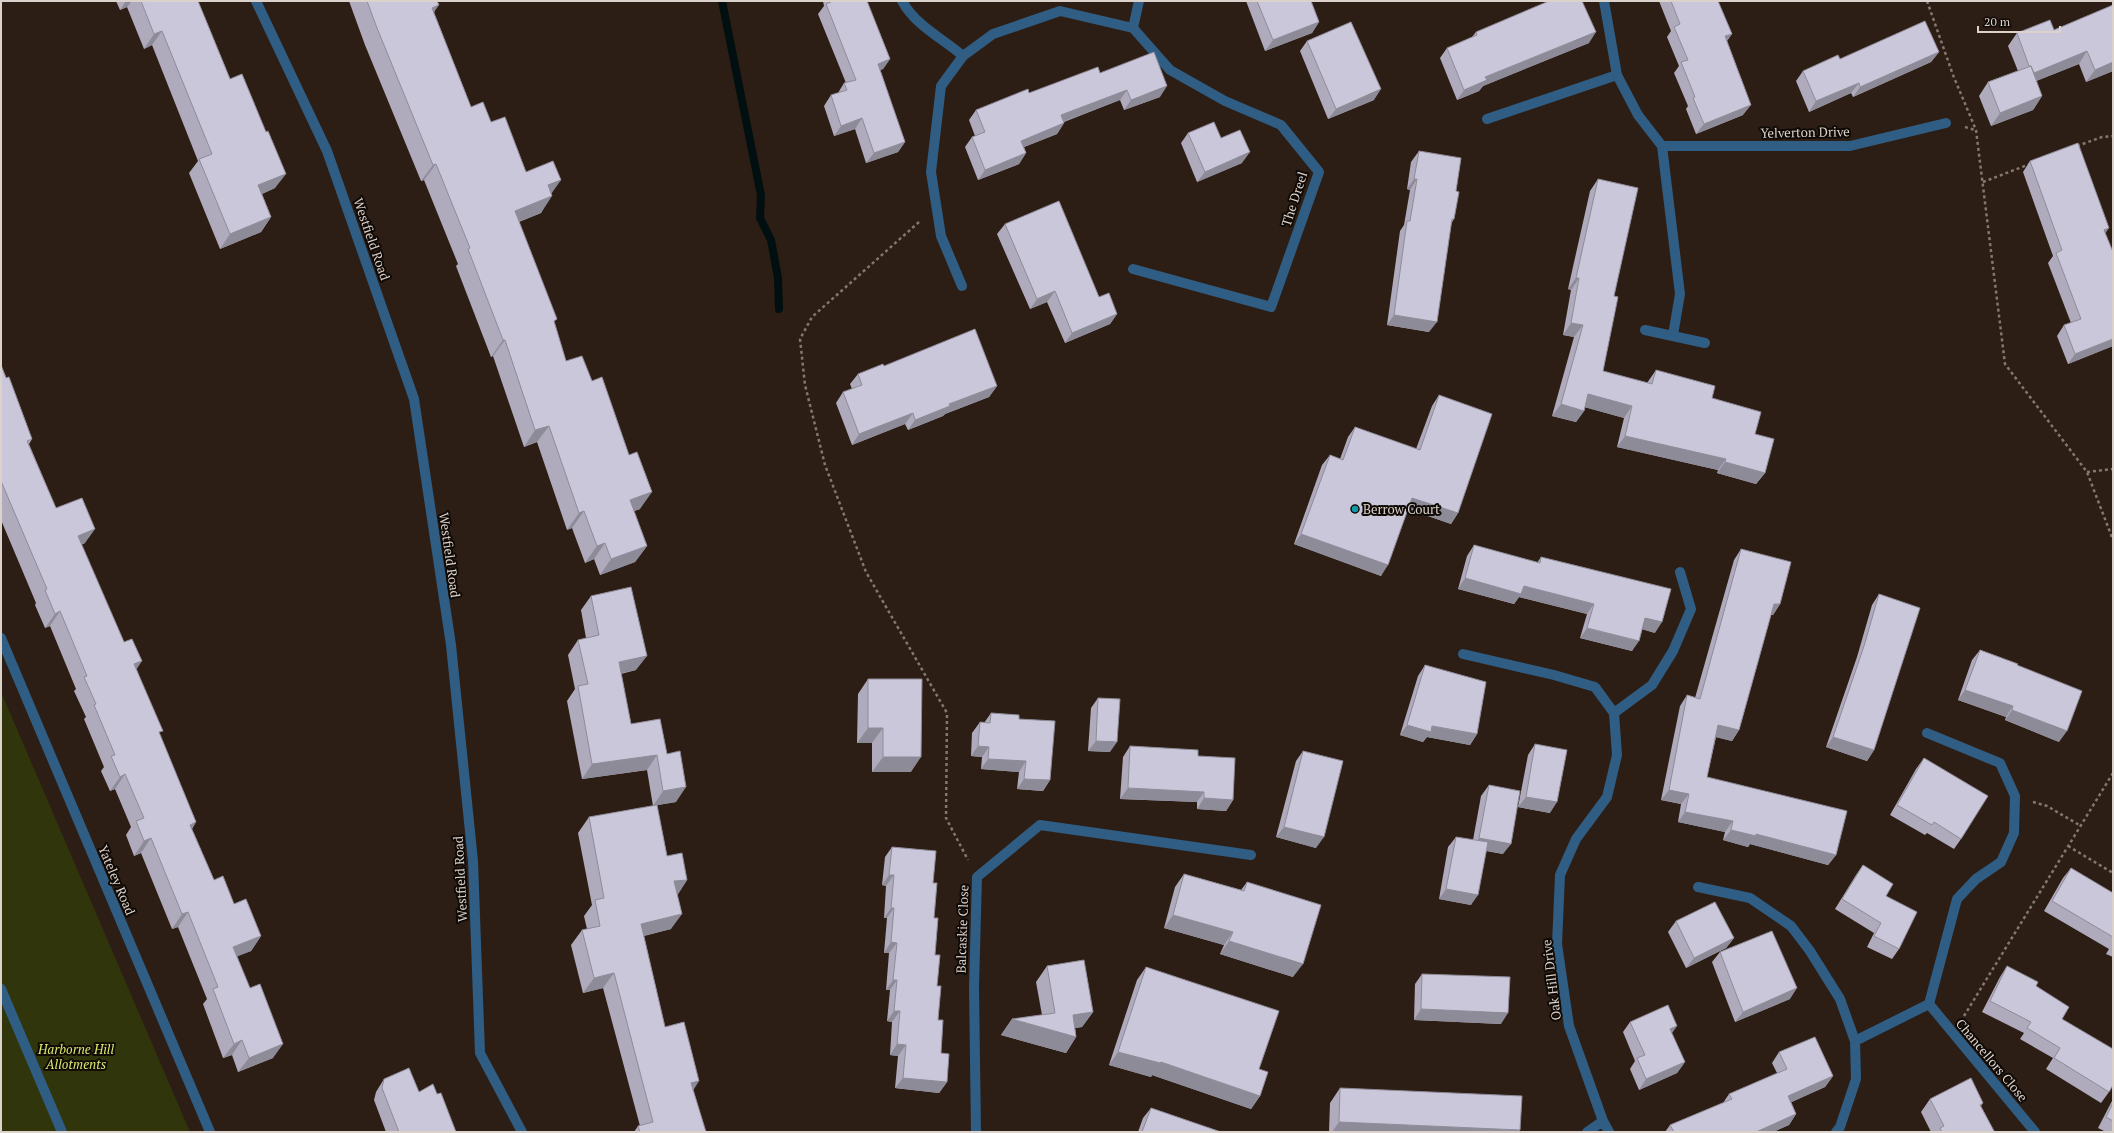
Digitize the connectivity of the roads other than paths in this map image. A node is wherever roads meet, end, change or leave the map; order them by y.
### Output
1 (256, 1) edge
2 (902, 1) edge
3 (1139, 1) edge
4 (1604, 1) edge
5 (1133, 28) junction
6 (963, 56) junction
7 (1617, 75) junction
8 (1487, 119) dead end
9 (1946, 123) dead end
10 (1662, 146) junction
11 (1133, 269) dead end
12 (962, 286) dead end
13 (1645, 330) dead end
14 (1673, 335) junction
15 (1705, 343) dead end
16 (1680, 572) dead end
17 (1, 638) edge
18 (1463, 654) dead end
19 (1614, 713) junction
20 (1927, 733) dead end
21 (1251, 855) dead end
22 (1698, 887) dead end
23 (1, 989) edge
24 (1929, 1004) junction
25 (1855, 1041) junction
26 (1603, 1120) junction
27 (62, 1132) edge
28 (210, 1132) edge
29 (522, 1132) edge
30 (976, 1132) edge
31 (1587, 1132) edge
32 (1609, 1132) edge
33 (1836, 1132) edge
34 (2035, 1132) edge

1 - 29 street, Westfield Road
2 - 6 street
3 - 5 street
4 - 7 street
5 - 6 street
5 - 11 street, The Dreel
6 - 12 street
7 - 8 street
7 - 10 street
9 - 10 street, Yelverton Drive
10 - 14 street
13 - 14 street
14 - 15 street
16 - 19 street
17 - 28 street, Yateley Road
18 - 19 street
19 - 26 street, Oak Hill Drive
20 - 24 street
21 - 30 street, Balcaskie Close
22 - 25 street
23 - 27 street
24 - 25 street
24 - 34 street, Chancellors Close
25 - 33 street
26 - 31 street
26 - 32 street, Oak Hill Drive

